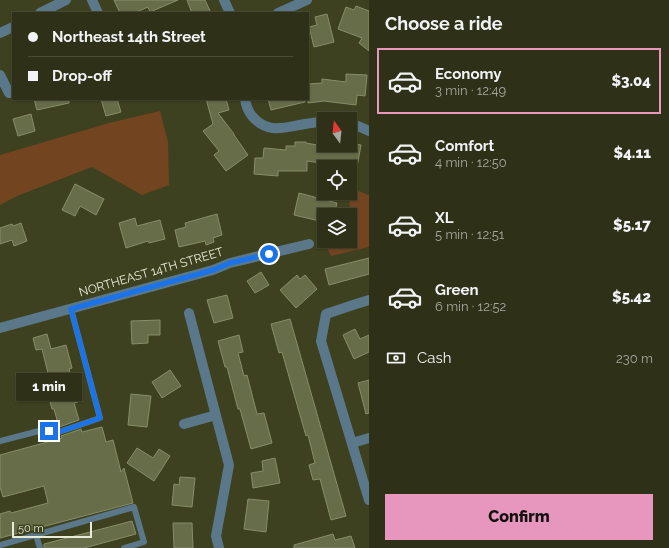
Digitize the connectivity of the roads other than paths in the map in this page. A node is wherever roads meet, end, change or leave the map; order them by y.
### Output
1 (66, 0) edge
2 (92, 0) edge
3 (224, 0) edge
4 (306, 0) edge
5 (42, 12) edge
6 (98, 12) edge
7 (230, 12) edge
8 (280, 12) edge
9 (12, 27) edge
10 (0, 33) edge
11 (0, 75) edge
12 (9, 93) dead end
13 (245, 100) edge
14 (317, 123) edge
15 (357, 126) edge
16 (369, 131) edge
17 (309, 244) dead end
18 (369, 300) edge
19 (71, 309) junction
20 (189, 313) dead end
21 (0, 328) edge
22 (216, 415) junction
23 (184, 424) dead end
24 (369, 438) edge
25 (0, 441) edge
26 (352, 443) junction
27 (369, 500) edge
28 (36, 535) junction
29 (0, 545) edge
30 (40, 548) edge
31 (124, 548) edge
32 (218, 548) edge

1 - 5 street
2 - 6 street
3 - 7 street
4 - 8 street
9 - 10 street
11 - 12 street
13 - 14 street
15 - 16 street
17 - 19 street, NORTHEAST 14TH STREET
18 - 26 street
19 - 21 street, NORTHEAST 14TH STREET
19 - 25 lane
20 - 22 street
22 - 23 street
22 - 32 street
24 - 26 street
26 - 27 street
28 - 29 lane
28 - 30 lane
28 - 31 lane

